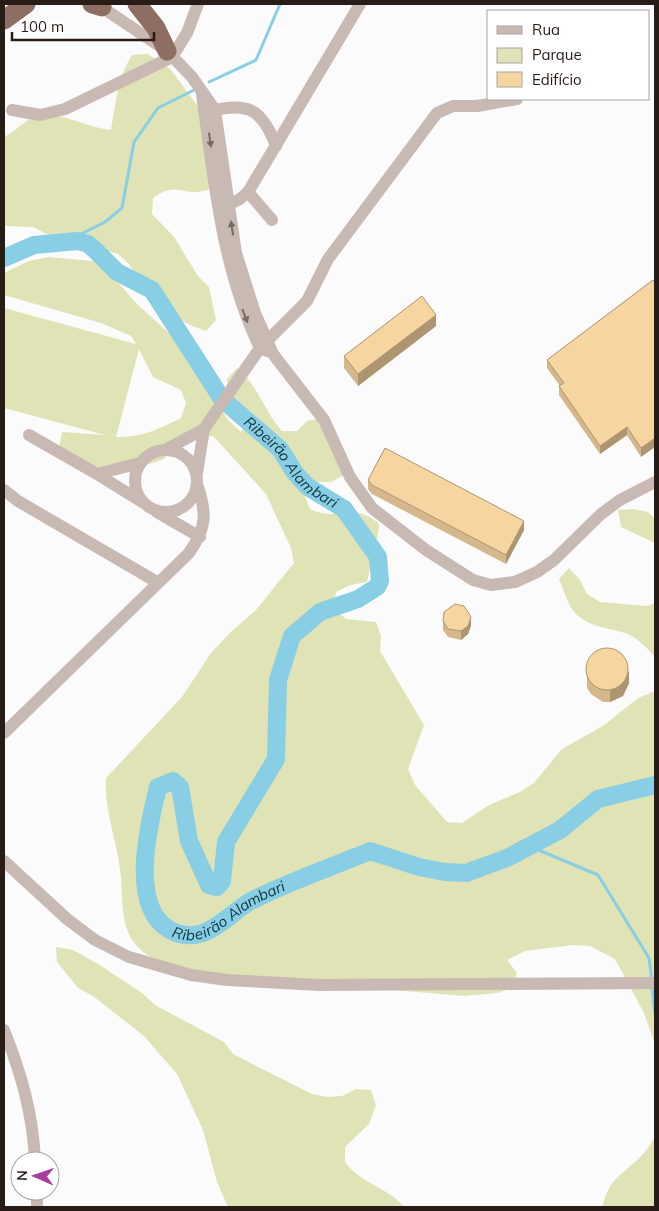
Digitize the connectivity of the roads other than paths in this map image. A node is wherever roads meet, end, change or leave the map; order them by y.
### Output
1 (26, 4) edge
2 (137, 4) edge
3 (198, 4) edge
4 (360, 4) edge
5 (97, 5) edge
6 (4, 20) edge
7 (170, 54) junction
8 (511, 100) edge
9 (12, 110) dead end
10 (210, 112) junction
11 (276, 146) junction
12 (248, 192) junction
13 (228, 205) junction
14 (272, 220) dead end
15 (264, 345) junction
16 (207, 426) junction
17 (29, 435) dead end
18 (167, 449) junction
19 (140, 463) junction
20 (97, 474) junction
21 (197, 479) junction
22 (655, 482) edge
23 (4, 490) edge
24 (149, 507) junction
25 (200, 537) junction
26 (157, 582) junction
27 (4, 733) edge
28 (4, 861) edge
29 (649, 984) edge
30 (4, 1030) edge
31 (35, 1151) edge

1 - 6 highway
2 - 7 highway
3 - 7 street
4 - 11 street
5 - 7 street
7 - 9 street
7 - 10 street
8 - 15 street
10 - 11 street
10 - 13 street
10 -> 15 street
11 - 12 street
12 - 13 street
12 - 14 street
15 -> 13 street
15 - 16 street
15 - 22 street
16 - 18 street
16 - 21 street
17 - 20 street
18 - 19 street
18 - 21 street
19 - 20 street
19 - 24 street
20 - 24 street
21 - 24 street
21 - 25 street
23 - 26 street
24 - 25 street
25 - 26 street
26 - 27 street
28 - 29 street
30 - 31 street

